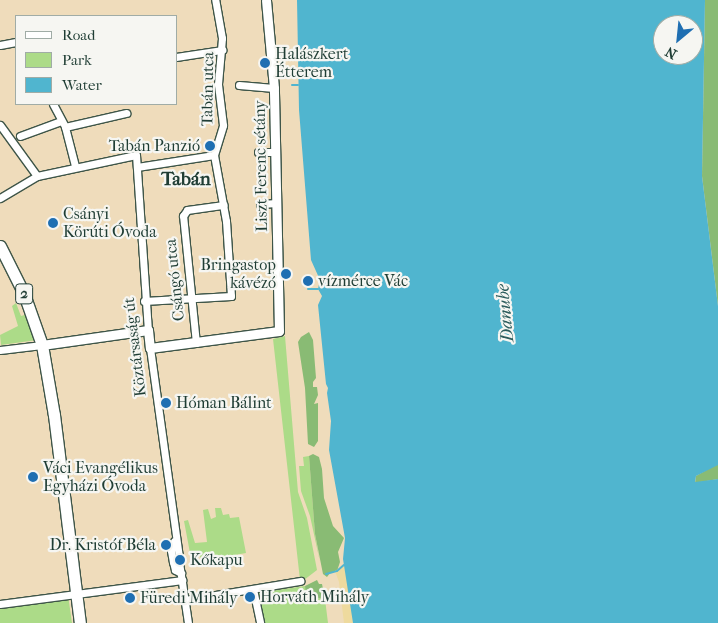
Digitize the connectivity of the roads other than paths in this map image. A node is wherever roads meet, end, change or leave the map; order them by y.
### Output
1 (215, 0) edge
2 (266, 0) edge
3 (15, 42) edge
4 (0, 45) edge
5 (222, 50) junction
6 (178, 57) edge
7 (239, 85) dead end
8 (274, 88) junction
9 (54, 105) edge
10 (126, 113) dead end
11 (63, 124) junction
12 (0, 125) edge
13 (20, 136) dead end
14 (258, 152) dead end
15 (274, 152) junction
16 (214, 155) junction
17 (75, 166) junction
18 (137, 167) junction
19 (38, 176) junction
20 (0, 198) edge
21 (277, 203) junction
22 (260, 204) dead end
23 (224, 205) junction
24 (0, 246) edge
25 (260, 284) dead end
26 (278, 285) junction
27 (192, 299) junction
28 (144, 301) junction
29 (148, 330) junction
30 (196, 343) junction
31 (42, 345) junction
32 (150, 348) junction
33 (0, 350) edge
34 (175, 535) junction
35 (181, 576) junction
36 (300, 582) dead end
37 (253, 589) junction
38 (76, 594) junction
39 (185, 600) junction
40 (0, 604) edge
41 (80, 623) edge
42 (188, 623) edge
43 (260, 623) edge

1 - 5 street, Tabán utca
2 - 8 street, Liszt Ferenc sétány
3 - 4 street
5 - 6 street
5 - 16 street, Tabán utca
7 - 8 street
8 - 15 street, Liszt Ferenc sétány
9 - 11 street
10 - 11 street
11 - 13 street
11 - 17 street
12 - 19 street
14 - 15 street
15 - 21 street, Liszt Ferenc sétány
16 - 18 street
16 - 23 street, Tabán utca
17 - 18 street, Köztársaság út
17 - 19 street
18 - 28 street, Köztársaság út
19 - 20 street
21 - 22 street
21 - 26 street, Liszt Ferenc sétány
23 - 27 street, Csángó utca
23 - 27 street, Tabán utca
24 - 31 main road, 2
25 - 26 street
26 - 30 street, Liszt Ferenc sétány
27 - 28 street
27 - 30 street, Csángó utca
28 - 29 street, Köztársaság út
29 - 31 street
29 - 32 street, Köztársaság út
30 - 32 street
31 - 33 street
31 - 38 main road, 2
32 - 34 street, Köztársaság út
34 - 35 street, Köztársaság út
34 - 35 street, Köztársaság út
35 - 38 street
35 - 39 street
36 - 37 street
37 - 39 street
37 - 43 street
38 - 40 street
38 - 41 main road, 2
39 - 42 street

